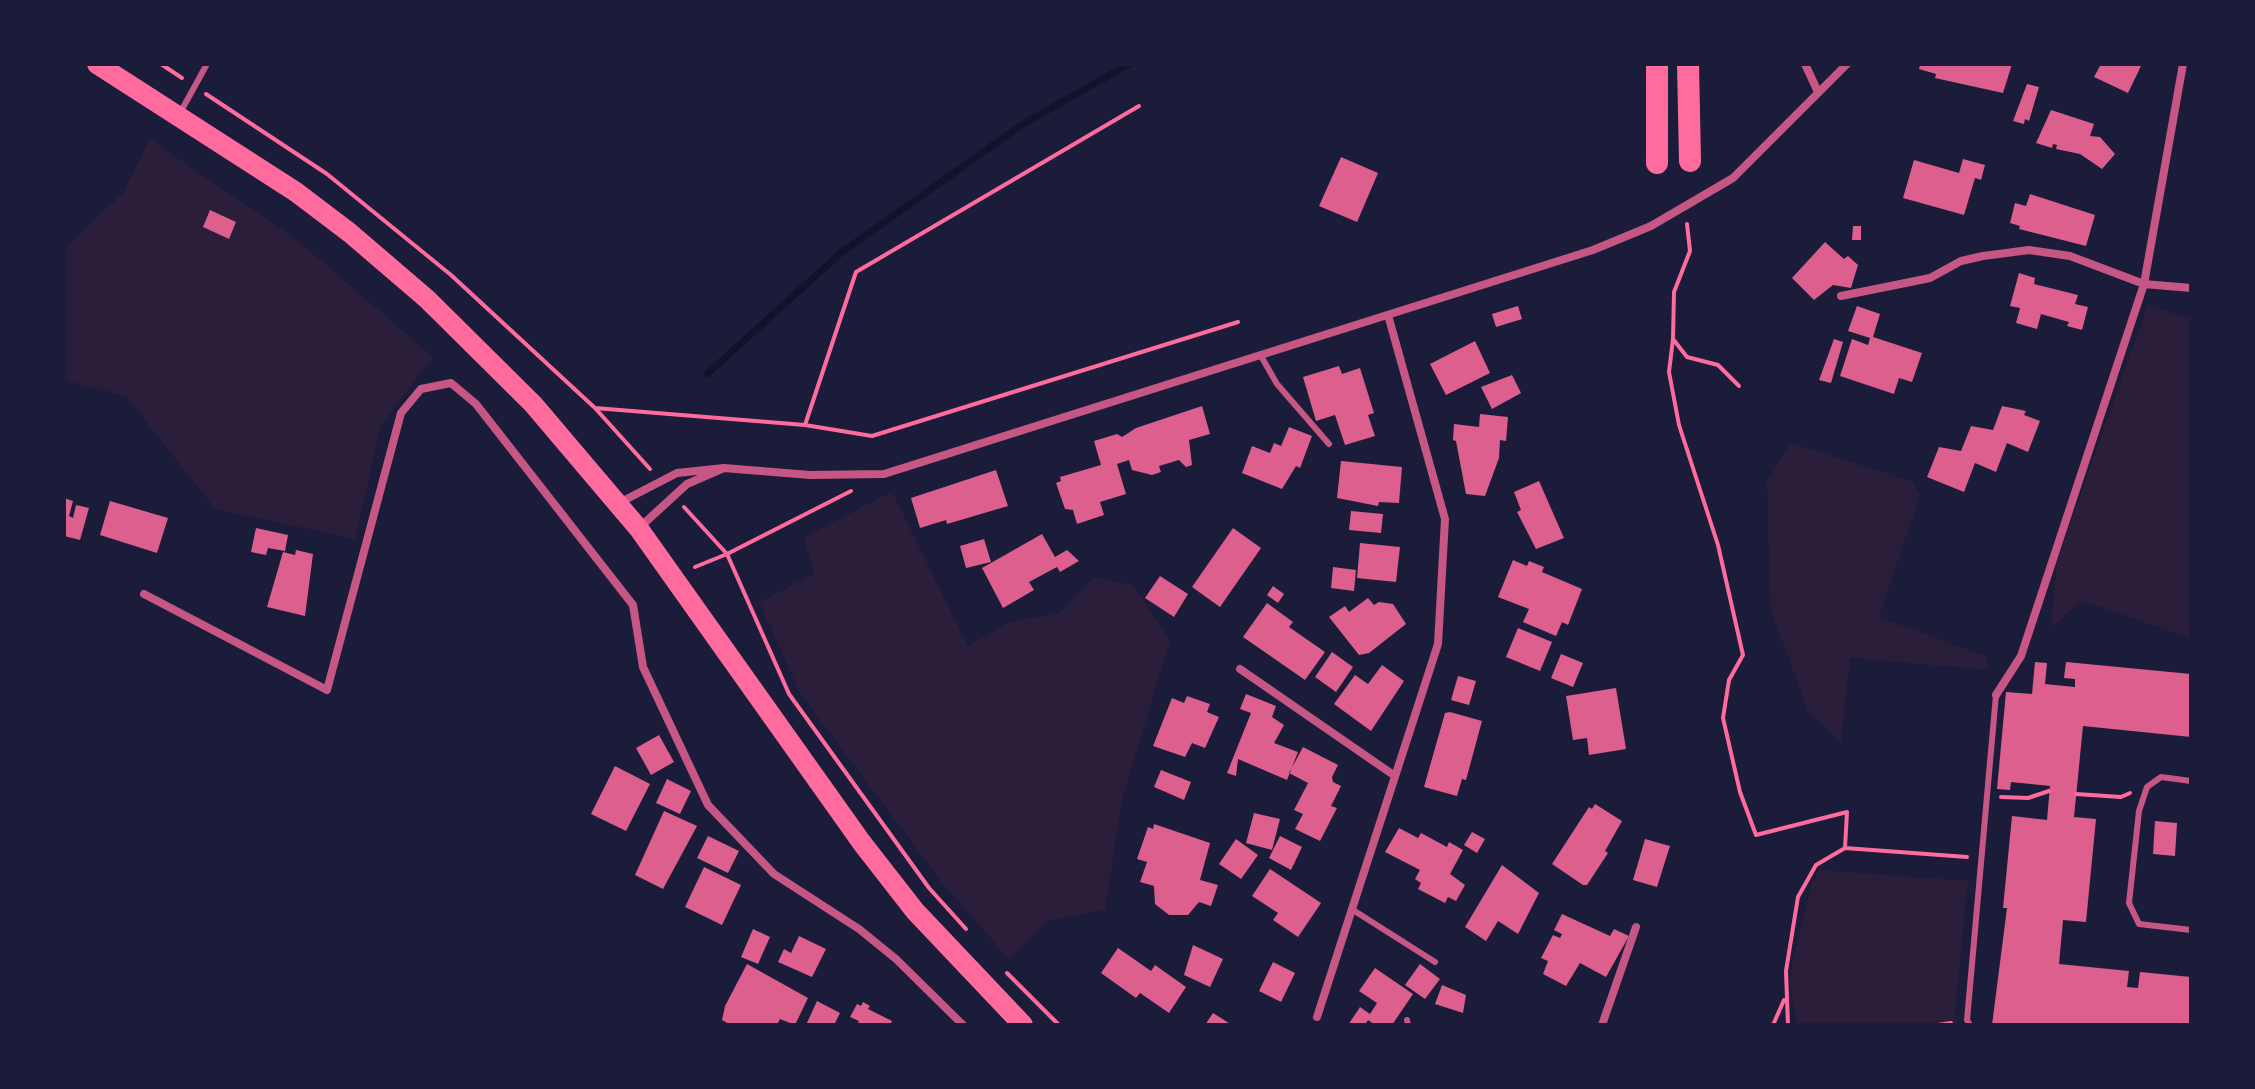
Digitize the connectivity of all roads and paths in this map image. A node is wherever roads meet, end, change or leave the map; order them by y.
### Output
1 (97, 64) edge
2 (161, 64) edge
3 (207, 64) edge
4 (1657, 64) edge
5 (1688, 64) edge
6 (1805, 64) edge
7 (1847, 64) edge
8 (2183, 64) edge
9 (196, 87) junction
10 (1818, 92) junction
11 (1139, 106) dead end
12 (178, 116) junction
13 (1690, 161) dead end
14 (1657, 163) dead end
15 (1687, 224) dead end
16 (2144, 284) junction
17 (2191, 288) edge
18 (1841, 296) dead end
19 (1388, 315) junction
20 (1238, 322) dead end
21 (1673, 339) junction
22 (1261, 356) junction
23 (1739, 386) dead end
24 (595, 408) junction
25 (805, 425) junction
26 (1329, 444) dead end
27 (724, 468) junction
28 (650, 469) dead end
29 (884, 474) junction
30 (617, 503) junction
31 (683, 506) dead end
32 (639, 529) junction
33 (727, 554) junction
34 (695, 567) dead end
35 (144, 594) dead end
36 (1240, 669) dead end
37 (1996, 695) joint
38 (1395, 776) junction
39 (2191, 781) edge
40 (2049, 791) dead end
41 (2076, 794) dead end
42 (1987, 796) junction
43 (2121, 797) dead end
44 (1845, 848) junction
45 (1981, 858) junction
46 (1353, 910) junction
47 (1636, 927) dead end
48 (967, 930) dead end
49 (2191, 930) edge
50 (1435, 962) dead end
51 (998, 964) dead end
52 (1785, 998) junction
53 (1317, 1017) dead end
54 (963, 1025) edge
55 (1023, 1025) edge
56 (1059, 1025) edge
57 (1602, 1025) edge
58 (1773, 1025) edge
59 (1788, 1025) edge
60 (1970, 1025) edge

1 - 12 main road
2 - 9 path
3 - 9 lane
4 - 14 highway
5 - 13 highway
6 - 10 street
7 - 10 street
8 - 16 street
9 - 12 lane
9 - 24 path
10 - 19 street
11 - 25 path
12 - 30 main road
15 - 21 path
16 - 17 street
16 - 18 street
16 - 37 street
19 - 22 street
19 - 38 street
20 - 25 path
21 - 23 path
21 - 44 path
22 - 26 lane
22 - 29 street
24 - 25 path
24 - 28 path
27 - 29 street
27 - 30 street
27 - 32 street
29 - 33 path
30 - 32 main road
31 - 33 path
32 - 55 main road
33 - 34 path
33 - 48 path
35 - 54 street
36 - 38 street
37 - 42 lane
38 - 46 street
39 - 49 lane
40 - 42 path
41 - 43 path
42 - 45 lane
44 - 45 path
44 - 52 path
45 - 60 lane
46 - 50 lane
46 - 53 street
47 - 57 street
51 - 56 path
52 - 58 path
52 - 59 path

